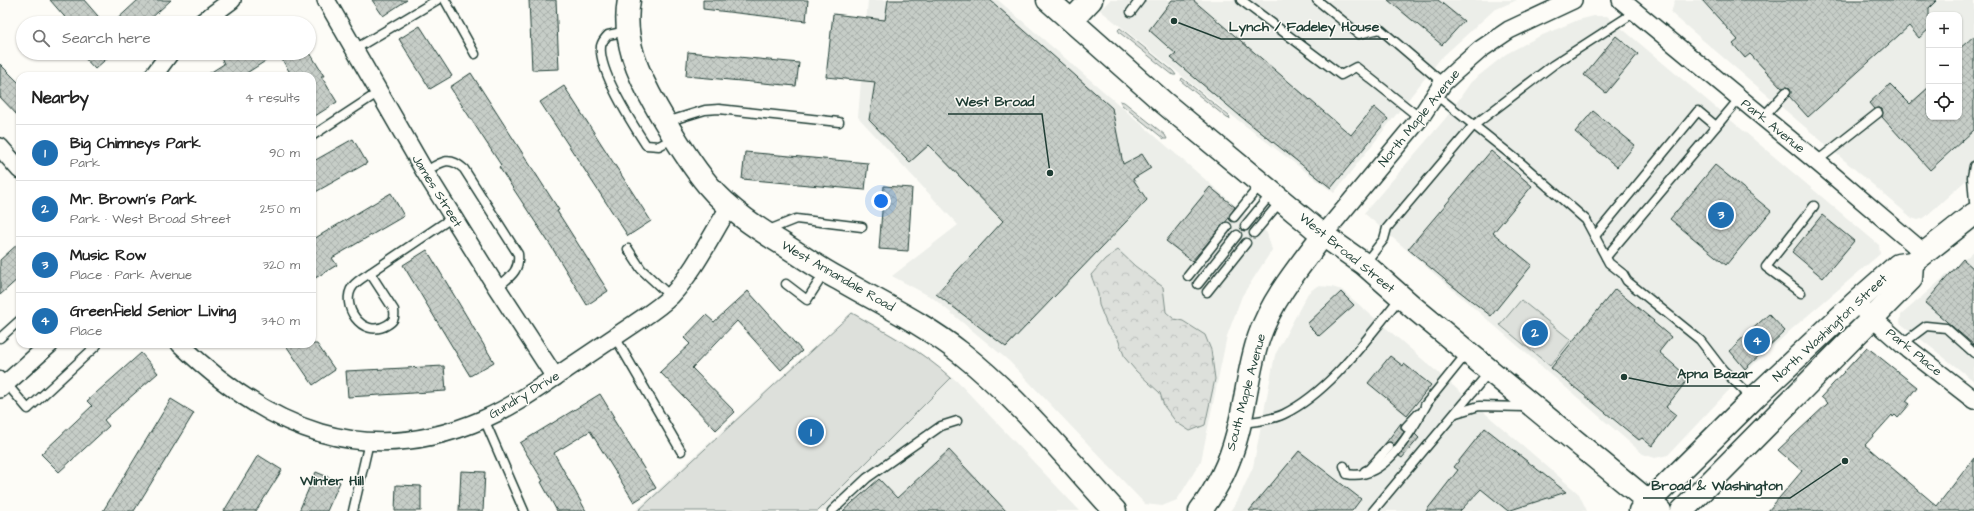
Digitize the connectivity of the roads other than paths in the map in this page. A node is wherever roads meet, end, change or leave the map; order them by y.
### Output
1 (232, 0) edge
2 (326, 0) edge
3 (437, 0) edge
4 (445, 0) edge
5 (629, 0) edge
6 (1048, 0) edge
7 (1091, 0) edge
8 (1140, 0) edge
9 (1241, 0) edge
10 (1318, 0) edge
11 (1574, 0) edge
12 (1621, 0) edge
13 (1131, 12) dead end
14 (1635, 12) junction
15 (210, 16) edge
16 (1072, 20) junction
17 (628, 31) junction
18 (355, 49) junction
19 (475, 54) dead end
20 (165, 60) edge
21 (156, 72) edge
22 (1439, 89) junction
23 (379, 92) junction
24 (1786, 92) dead end
25 (1740, 98) junction
26 (1878, 113) dead end
27 (1763, 117) junction
28 (1420, 118) junction
29 (839, 122) dead end
30 (1473, 126) junction
31 (1716, 126) junction
32 (670, 130) junction
33 (316, 133) edge
34 (0, 147) edge
35 (1817, 161) junction
36 (16, 165) edge
37 (1974, 166) edge
38 (425, 172) junction
39 (1272, 192) junction
40 (1974, 202) edge
41 (730, 206) junction
42 (1814, 206) dead end
43 (1974, 214) edge
44 (453, 217) junction
45 (1234, 217) dead end
46 (1245, 226) dead end
47 (862, 227) dead end
48 (1227, 227) dead end
49 (763, 232) junction
50 (1254, 233) dead end
51 (1323, 235) junction
52 (1237, 236) dead end
53 (1595, 236) junction
54 (1246, 243) dead end
55 (628, 249) dead end
56 (1606, 257) junction
57 (1918, 258) junction
58 (1364, 264) junction
59 (825, 271) junction
60 (370, 273) junction
61 (1188, 276) dead end
62 (786, 284) dead end
63 (1198, 284) dead end
64 (497, 288) junction
65 (1207, 292) dead end
66 (1801, 293) dead end
67 (670, 296) junction
68 (1401, 298) junction
69 (1855, 302) junction
70 (1873, 318) junction
71 (16, 324) edge
72 (615, 337) junction
73 (0, 338) edge
74 (1902, 344) junction
75 (45, 348) edge
76 (94, 348) edge
77 (184, 348) edge
78 (1468, 352) junction
79 (1974, 353) edge
80 (1490, 371) junction
81 (555, 377) junction
82 (2, 383) edge
83 (1753, 399) junction
84 (1974, 400) edge
85 (1428, 402) junction
86 (1534, 407) junction
87 (1455, 414) junction
88 (484, 419) junction
89 (957, 421) dead end
90 (1240, 424) junction
91 (1406, 427) dead end
92 (369, 442) junction
93 (1389, 448) dead end
94 (681, 451) dead end
95 (1650, 508) edge
96 (353, 511) edge
97 (524, 511) edge
98 (832, 511) edge
99 (1115, 511) edge
100 (1200, 511) edge
101 (1373, 511) edge
102 (1682, 511) edge

1 - 15 street
2 - 18 street, James Street
3 - 18 lane
4 - 19 lane
5 - 17 main road, West Annandale Road
6 - 16 main road, West Broad Street
7 - 16 main road
8 - 13 lane
9 - 28 lane
10 - 22 lane
11 - 22 street, North Maple Avenue
12 - 14 street, Park Avenue
14 - 25 street, Park Avenue
14 - 30 lane
16 - 39 main road, West Broad Street
17 - 32 main road, West Annandale Road
17 - 32 lane
18 - 23 street, James Street
20 - 21 street
22 - 28 street, North Maple Avenue
22 - 30 lane
23 - 33 lane
23 - 38 street, James Street
24 - 27 lane
25 - 27 street, Park Avenue
25 - 31 lane
26 - 35 lane
27 - 35 street, Park Avenue
28 - 51 street, North Maple Avenue
29 - 32 lane
30 - 53 lane
30 - 58 lane
31 - 53 lane
31 - 56 lane
32 - 41 main road, West Annandale Road
34 - 36 street
35 - 57 street, Park Avenue
37 - 40 lane
38 - 44 street, James Street
38 - 64 lane
39 - 45 lane
39 - 46 lane
39 - 50 lane
39 - 51 main road, West Broad Street
41 - 49 main road, West Annandale Road
41 - 67 street, Gundry Drive
42 - 66 lane
43 - 57 main road, North Washington Street
44 - 60 lane
44 - 64 street, James Street
47 - 49 lane
48 - 61 lane
49 - 59 main road, West Annandale Road
51 - 58 main road, West Broad Street
51 - 90 main road, South Maple Avenue
52 - 63 lane
53 - 56 lane
54 - 65 lane
55 - 67 lane
56 - 83 lane
57 - 69 main road, North Washington Street
57 - 70 main road, North Washington Street
58 - 68 main road, West Broad Street
59 - 62 lane
59 - 99 main road, West Annandale Road
60 - 60 lane
64 - 81 street, James Street
67 - 72 street, Gundry Drive
68 - 78 main road, West Broad Street
68 - 90 lane
69 - 70 street, Park Place
69 - 83 main road, North Washington Street
70 - 74 street, Park Place
70 - 102 main road, North Washington Street
71 - 73 lane
72 - 81 street, Gundry Drive
72 - 94 lane
74 - 79 lane
74 - 84 street, Park Place
75 - 82 street
76 - 82 lane
77 - 92 street, Gundry Drive
78 - 80 main road, West Broad Street
78 - 85 lane
80 - 86 main road, West Broad Street
80 - 87 lane
81 - 88 street, Gundry Drive
83 - 95 main road, North Washington Street
85 - 91 lane
85 - 93 lane
86 - 87 lane
86 - 95 main road, West Broad Street
87 - 101 lane
88 - 92 street, Gundry Drive
88 - 97 lane
89 - 98 lane
90 - 100 main road, South Maple Avenue
92 - 96 lane

